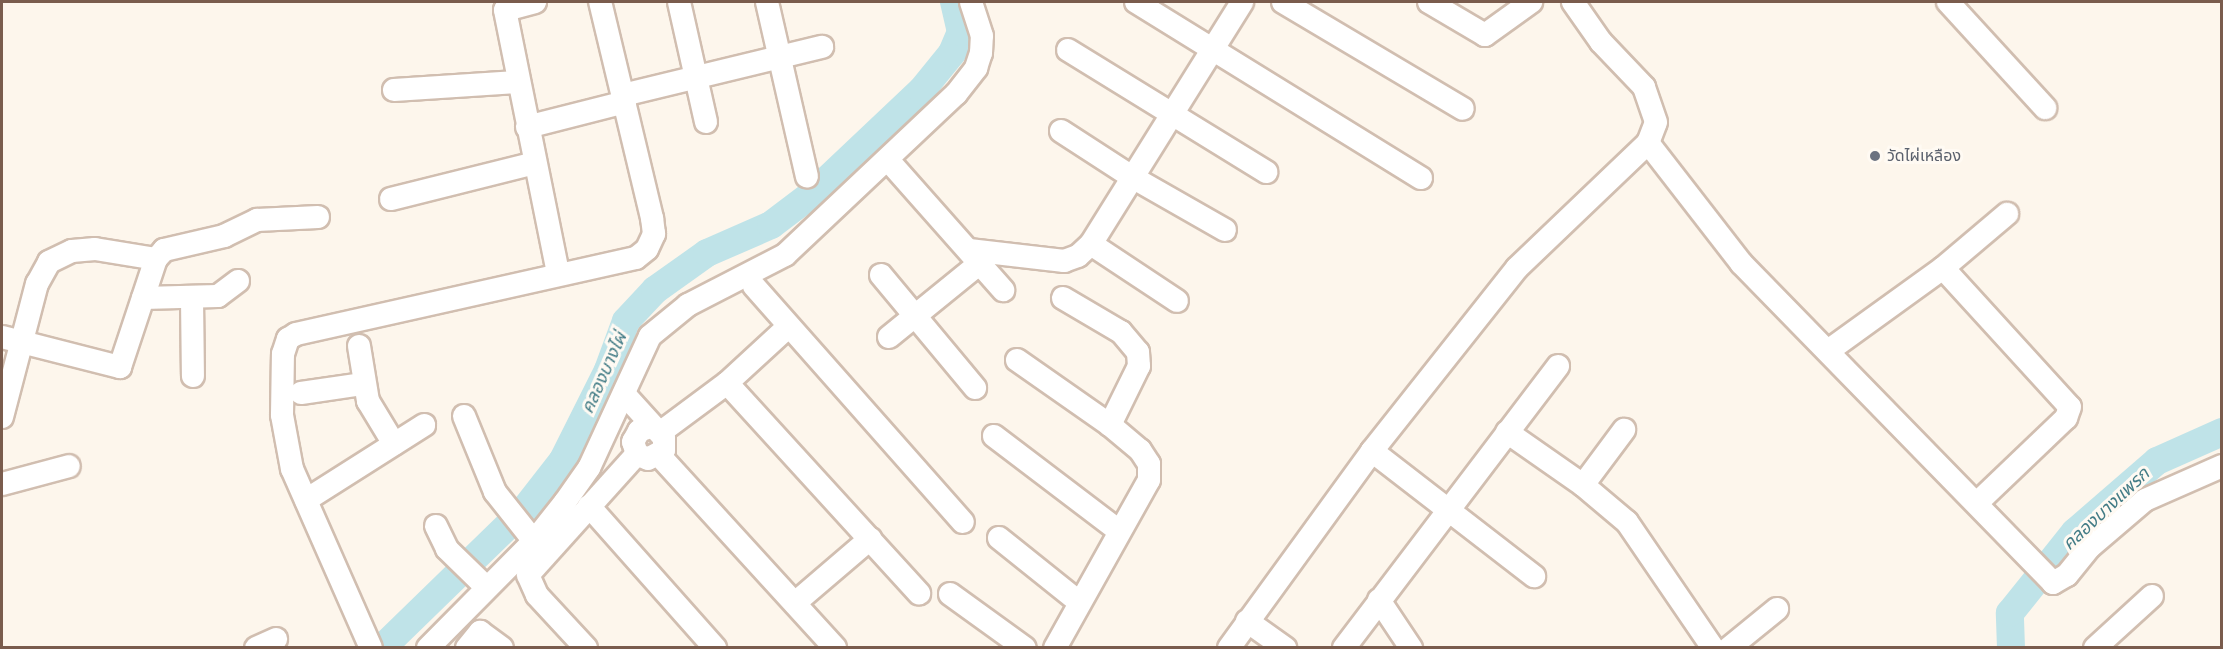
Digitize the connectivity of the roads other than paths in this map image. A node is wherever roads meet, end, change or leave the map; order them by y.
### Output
1 (535, 2) edge
2 (600, 2) edge
3 (679, 2) edge
4 (767, 2) edge
5 (971, 2) edge
6 (1136, 2) edge
7 (1242, 2) edge
8 (1283, 2) edge
9 (1429, 2) edge
10 (1530, 2) edge
11 (1573, 2) edge
12 (1948, 2) edge
13 (504, 6) edge
14 (822, 47) dead end
15 (1212, 47) junction
16 (1068, 50) dead end
17 (781, 57) junction
18 (695, 75) junction
19 (517, 82) junction
20 (394, 90) dead end
21 (624, 98) junction
22 (2045, 108) dead end
23 (1463, 109) dead end
24 (1171, 113) junction
25 (706, 122) dead end
26 (527, 127) junction
27 (1061, 131) dead end
28 (1647, 143) junction
29 (888, 160) junction
30 (535, 163) junction
31 (1266, 172) dead end
32 (807, 176) dead end
33 (1132, 177) junction
34 (1421, 178) dead end
35 (391, 199) dead end
36 (2007, 214) dead end
37 (318, 217) dead end
38 (1225, 230) dead end
39 (1091, 243) junction
40 (974, 256) junction
41 (156, 259) junction
42 (1943, 268) junction
43 (558, 273) junction
44 (881, 274) dead end
45 (238, 281) dead end
46 (754, 286) dead end
47 (1003, 290) dead end
48 (143, 298) junction
49 (1063, 298) dead end
50 (192, 299) junction
51 (1177, 301) dead end
52 (915, 316) junction
53 (789, 326) junction
54 (889, 337) dead end
55 (12, 340) edge
56 (359, 346) dead end
57 (1828, 351) junction
58 (1017, 360) dead end
59 (1558, 366) dead end
60 (193, 376) dead end
61 (727, 383) junction
62 (363, 384) junction
63 (975, 388) dead end
64 (301, 393) dead end
65 (624, 394) junction
66 (464, 416) dead end
67 (2, 417) edge
68 (613, 418) junction
69 (424, 425) dead end
70 (1110, 425) junction
71 (656, 430) junction
72 (1624, 430) dead end
73 (1507, 432) junction
74 (994, 436) dead end
75 (394, 444) junction
76 (643, 450) junction
77 (1372, 451) junction
78 (69, 466) dead end
79 (2222, 466) edge
80 (2, 484) edge
81 (1583, 485) junction
82 (306, 500) junction
83 (1977, 502) junction
84 (589, 506) junction
85 (1450, 510) junction
86 (963, 522) dead end
87 (436, 526) dead end
88 (521, 527) junction
89 (1119, 531) junction
90 (999, 538) dead end
91 (870, 539) junction
92 (1534, 576) dead end
93 (480, 581) junction
94 (920, 593) dead end
95 (950, 594) dead end
96 (2152, 596) dead end
97 (1379, 600) junction
98 (1079, 602) junction
99 (795, 603) junction
100 (1778, 609) dead end
101 (1246, 621) junction
102 (369, 644) edge
103 (428, 648) edge
104 (467, 648) edge
105 (502, 648) edge
106 (586, 648) edge
107 (715, 648) edge
108 (835, 648) edge
109 (1025, 648) edge
110 (1056, 648) edge
111 (1229, 648) edge
112 (1285, 648) edge
113 (1344, 648) edge
114 (1412, 648) edge
115 (1713, 648) edge
116 (1729, 648) edge
117 (2095, 648) edge

1 - 13 street
2 - 21 street
3 - 18 street
4 - 17 street
5 - 29 street
6 - 15 street
7 - 15 street
8 - 23 street
9 - 10 street
11 - 28 street
12 - 22 street
13 - 19 street
14 - 17 street
15 - 24 street
15 - 34 street
16 - 24 street
17 - 18 street
17 - 32 street
18 - 21 street
18 - 25 street
19 - 20 street
19 - 26 street
21 - 26 street
21 - 43 street
24 - 31 street
24 - 33 street
26 - 30 street
27 - 33 street
28 - 57 street
28 - 77 street
29 - 40 street
29 - 65 street
30 - 35 street
30 - 43 street
33 - 38 street
33 - 39 street
36 - 42 street
37 - 41 street
39 - 40 street
39 - 51 street
40 - 47 street
40 - 52 street
41 - 48 street
41 - 55 street
42 - 57 street
42 - 83 street
43 - 82 street
44 - 52 street
45 - 50 street
46 - 53 street
48 - 50 street
48 - 55 street
49 - 70 street
50 - 60 street
52 - 54 street
52 - 63 street
53 - 61 street
53 - 86 street
55 - 67 street
56 - 62 street
57 - 83 street
58 - 70 street
59 - 73 street
61 - 71 street
61 - 91 street
62 - 64 street
62 - 75 street
65 - 68 street
65 - 71 street
66 - 88 street
68 - 76 street
68 - 88 street
69 - 75 street
70 - 89 street
71 - 76 street
72 - 81 street
73 - 81 street
73 - 85 street
74 - 89 street
75 - 82 street
76 - 84 street
76 - 99 street
77 - 85 street
77 - 101 street
78 - 80 street
79 - 83 street
81 - 115 street
82 - 102 street
84 - 106 street
84 - 107 street
85 - 92 street
85 - 97 street
87 - 93 street
88 - 93 street
89 - 98 street
90 - 98 street
91 - 94 street
91 - 99 street
93 - 103 street
95 - 109 street
96 - 117 street
97 - 113 street
97 - 114 street
98 - 110 street
99 - 108 street
100 - 116 street
101 - 111 street
101 - 112 street
104 - 105 street

